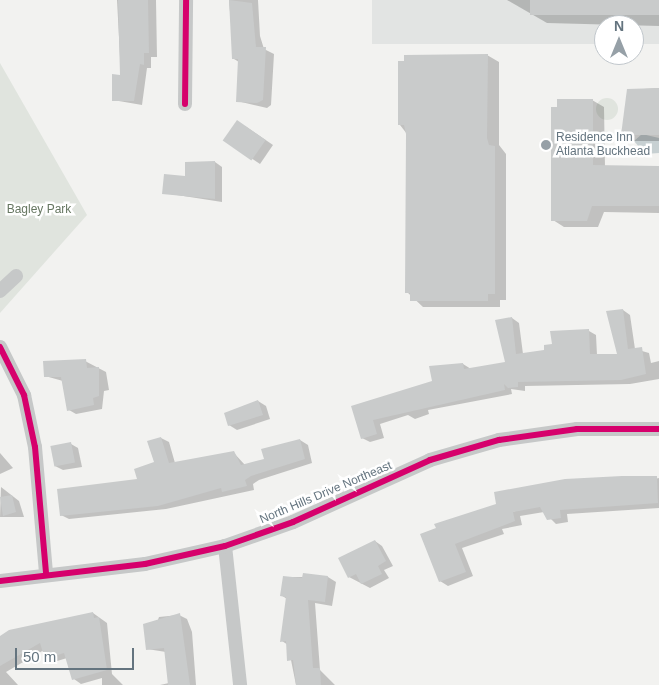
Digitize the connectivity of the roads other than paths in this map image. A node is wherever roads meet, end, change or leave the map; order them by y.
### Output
1 (186, 0) edge
2 (185, 104) dead end
3 (16, 276) dead end
4 (0, 292) edge
5 (0, 347) edge
6 (659, 429) edge
7 (225, 546) junction
8 (46, 574) junction
9 (0, 581) edge
10 (240, 685) edge

1 - 2 street
3 - 4 street
5 - 8 street
6 - 7 street, North Hills Drive Northeast
7 - 8 street, North Hills Drive Northeast
7 - 10 street
8 - 9 street, North Hills Drive Northeast

